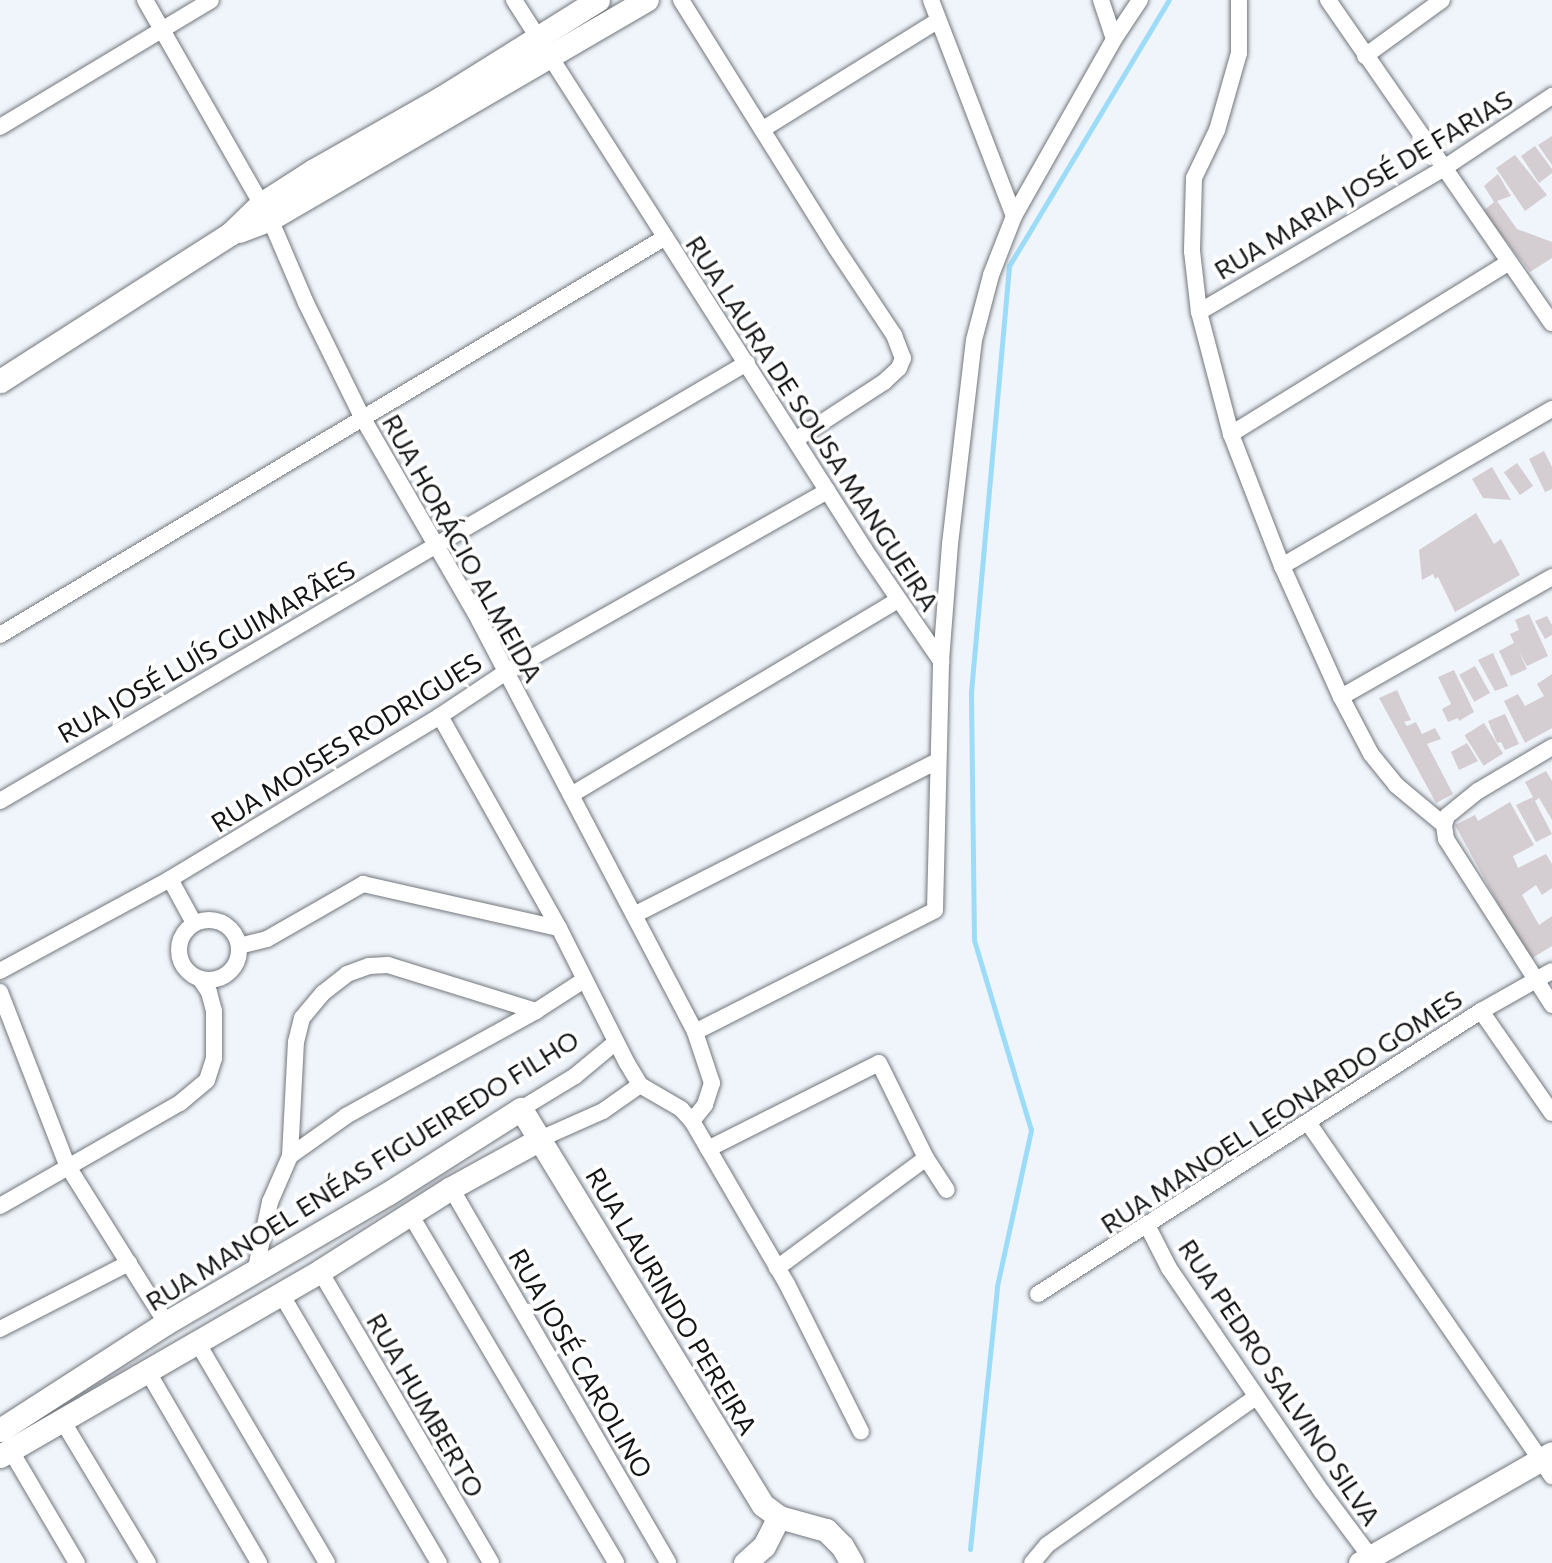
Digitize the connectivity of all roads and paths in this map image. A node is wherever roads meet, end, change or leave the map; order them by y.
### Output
1 (145, 0) edge
2 (211, 0) edge
3 (514, 0) edge
4 (598, 0) edge
5 (647, 0) edge
6 (681, 0) edge
7 (931, 0) edge
8 (1101, 0) edge
9 (1140, 0) edge
10 (1238, 0) edge
11 (1328, 0) edge
12 (1442, 0) edge
13 (937, 21) junction
14 (161, 29) junction
15 (1114, 39) junction
16 (543, 47) junction
17 (1365, 56) junction
18 (1552, 96) edge
19 (0, 127) edge
20 (763, 129) junction
21 (1444, 169) junction
22 (266, 211) junction
23 (1014, 216) junction
24 (664, 238) junction
25 (1509, 262) junction
26 (1199, 312) junction
27 (1552, 323) edge
28 (747, 363) junction
29 (0, 381) edge
30 (1552, 409) edge
31 (362, 417) junction
32 (1231, 434) junction
33 (795, 440) junction
34 (827, 491) junction
35 (437, 543) junction
36 (1282, 566) junction
37 (1552, 577) edge
38 (898, 600) junction
39 (0, 635) edge
40 (941, 661) junction
41 (506, 672) junction
42 (1341, 697) junction
43 (440, 716) junction
44 (1552, 747) edge
45 (937, 761) junction
46 (571, 795) junction
47 (0, 801) edge
48 (1444, 825) junction
49 (170, 879) junction
50 (634, 915) junction
51 (194, 923) junction
52 (559, 928) junction
53 (239, 946) junction
54 (0, 971) edge
55 (1552, 971) edge
56 (1536, 979) junction
57 (201, 980) junction
58 (584, 980) junction
59 (0, 992) edge
60 (1552, 1005) edge
61 (536, 1011) junction
62 (1481, 1011) junction
63 (695, 1032) junction
64 (616, 1042) junction
65 (640, 1085) junction
66 (521, 1109) junction
67 (1552, 1113) edge
68 (692, 1121) junction
69 (1309, 1124) junction
70 (540, 1139) junction
71 (708, 1149) junction
72 (290, 1156) junction
73 (926, 1158) junction
74 (68, 1166) junction
75 (451, 1188) junction
76 (947, 1190) dead end
77 (0, 1206) edge
78 (410, 1214) junction
79 (1148, 1227) junction
80 (129, 1263) junction
81 (777, 1268) junction
82 (320, 1271) junction
83 (255, 1273) junction
84 (280, 1292) junction
85 (1038, 1294) dead end
86 (166, 1323) junction
87 (0, 1329) edge
88 (197, 1342) junction
89 (148, 1372) junction
90 (1256, 1397) junction
91 (62, 1420) junction
92 (0, 1430) edge
93 (861, 1432) dead end
94 (5, 1453) edge
95 (1548, 1463) edge
96 (779, 1517) junction
97 (1368, 1561) edge
98 (77, 1563) edge
99 (148, 1563) edge
100 (259, 1563) edge
101 (327, 1563) edge
102 (439, 1563) edge
103 (491, 1563) edge
104 (615, 1563) edge
105 (668, 1563) edge
106 (745, 1563) edge
107 (852, 1563) edge
108 (1032, 1563) edge

1 - 14 street, RUA HORÁCIO ALMEIDA
2 - 14 street
3 - 16 street, RUA LAURA DE SOUSA MANGUEIRA
4 - 16 street
5 - 16 street
6 - 20 street
7 - 13 street
8 - 15 street
9 - 15 street
10 - 26 street
11 - 17 street
12 - 17 street
13 - 20 street
13 - 23 street
14 - 19 street
14 - 22 street, RUA HORÁCIO ALMEIDA
15 - 23 street
16 - 22 street
16 - 24 street, RUA LAURA DE SOUSA MANGUEIRA
17 - 21 street
18 - 21 street, RUA MARIA JOSÉ DE FARIAS
20 - 33 street
21 - 25 street
21 - 26 street, RUA MARIA JOSÉ DE FARIAS
22 - 29 street
22 - 31 street, RUA HORÁCIO ALMEIDA
23 - 40 street
24 - 28 street, RUA LAURA DE SOUSA MANGUEIRA
24 - 31 street
25 - 27 street
25 - 32 street
26 - 32 street
28 - 33 street, RUA LAURA DE SOUSA MANGUEIRA
28 - 35 street, RUA JOSÉ LUÍS GUIMARÃES
30 - 36 street
31 - 35 street, RUA HORÁCIO ALMEIDA
31 - 39 street
32 - 36 street
33 - 34 street, RUA LAURA DE SOUSA MANGUEIRA
34 - 38 street, RUA LAURA DE SOUSA MANGUEIRA
34 - 41 street, RUA MOISES RODRIGUES
35 - 41 street, RUA HORÁCIO ALMEIDA
35 - 47 street, RUA JOSÉ LUÍS GUIMARÃES
36 - 42 street
37 - 42 street
38 - 40 street, RUA LAURA DE SOUSA MANGUEIRA
38 - 46 street
40 - 45 street
41 - 43 street, RUA MOISES RODRIGUES
41 - 46 street, RUA HORÁCIO ALMEIDA
42 - 48 street
43 - 49 street, RUA MOISES RODRIGUES
43 - 52 street
44 - 48 street
45 - 50 street
45 - 63 street
46 - 50 street, RUA HORÁCIO ALMEIDA
48 - 56 street
49 - 51 street
49 - 54 street, RUA MOISES RODRIGUES
50 - 63 street, RUA HORÁCIO ALMEIDA
51 - 53 street
51 - 57 street
52 - 53 street
52 - 58 street
53 - 57 street
55 - 56 street, RUA MANOEL LEONARDO GOMES
56 - 60 street
56 - 62 street, RUA MANOEL LEONARDO GOMES
57 - 74 street
58 - 61 street
58 - 64 street
59 - 74 street
61 - 72 street
61 - 72 street, RUA MANOEL ENÉAS FIGUEIREDO FILHO
62 - 67 street
62 - 69 street, RUA MANOEL LEONARDO GOMES
63 - 68 street, RUA HORÁCIO ALMEIDA
64 - 65 street, RUA MANOEL ENÉAS FIGUEIREDO FILHO
64 - 66 street, RUA MANOEL ENÉAS FIGUEIREDO FILHO
65 - 68 street
65 - 70 street
66 - 70 street, RUA LAURINDO PEREIRA
66 - 83 street, RUA MANOEL ENÉAS FIGUEIREDO FILHO
68 - 71 street
69 - 79 street, RUA MANOEL LEONARDO GOMES
69 - 95 street
70 - 75 street
70 - 96 street, RUA LAURINDO PEREIRA
71 - 73 street
71 - 81 street
72 - 83 street
73 - 76 street
73 - 81 street
74 - 77 street
74 - 80 street
75 - 78 street
75 - 105 street, RUA JOSÉ CAROLINO
78 - 82 street
78 - 104 street
79 - 85 street, RUA MANOEL LEONARDO GOMES
79 - 90 street, RUA PEDRO SALVINO SILVA
80 - 86 street
80 - 87 street
81 - 93 street
82 - 84 street
82 - 103 street, RUA HUMBERTO
83 - 86 street, RUA MANOEL ENÉAS FIGUEIREDO FILHO
84 - 88 street
84 - 102 street
86 - 92 street, RUA MANOEL ENÉAS FIGUEIREDO FILHO
88 - 89 street
88 - 101 street
89 - 91 street
89 - 100 street
90 - 97 street, RUA PEDRO SALVINO SILVA
90 - 108 street
91 - 94 street
91 - 99 street
94 - 98 street
95 - 97 street
96 - 106 street
96 - 107 street

